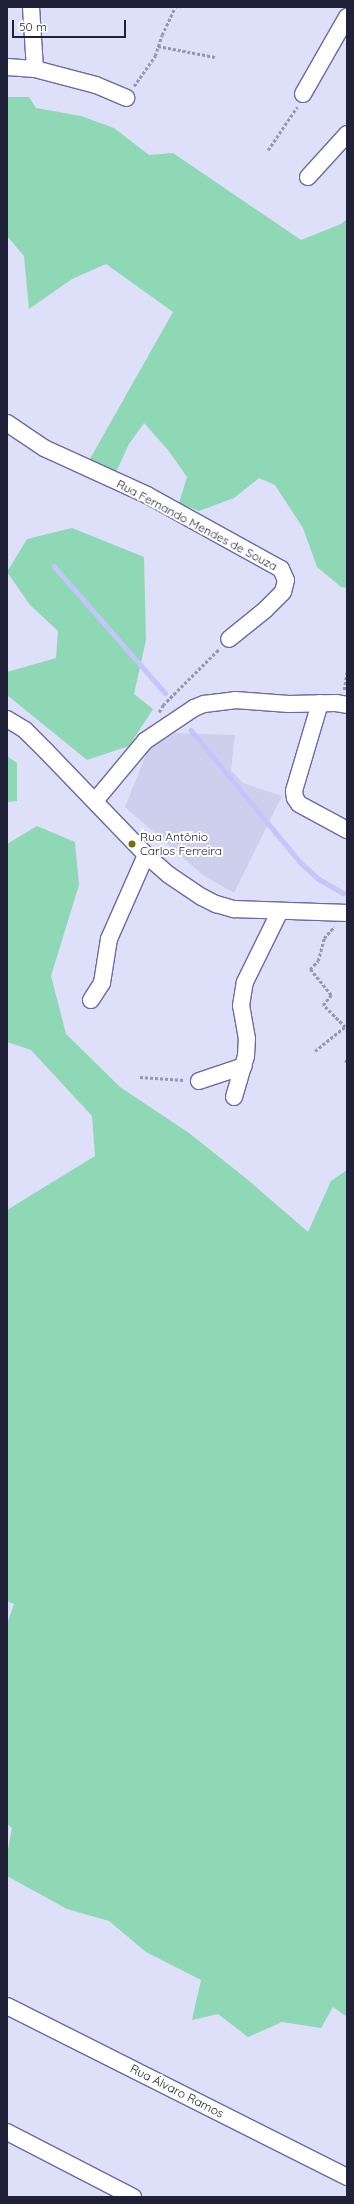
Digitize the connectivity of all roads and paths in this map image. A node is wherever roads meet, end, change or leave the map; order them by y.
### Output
1 (31, 7) edge
2 (175, 7) edge
3 (347, 17) edge
4 (158, 46) junction
5 (215, 58) dead end
6 (7, 67) edge
7 (36, 69) junction
8 (303, 94) joint
9 (126, 98) joint
10 (347, 134) edge
11 (268, 150) dead end
12 (308, 177) dead end
13 (7, 423) edge
14 (229, 639) joint
15 (347, 670) edge
16 (320, 703) junction
17 (344, 705) edge
18 (157, 717) dead end
19 (7, 719) edge
20 (96, 801) junction
21 (347, 830) edge
22 (146, 855) junction
23 (280, 911) junction
24 (342, 918) edge
25 (91, 1000) dead end
26 (315, 1051) dead end
27 (244, 1066) junction
28 (140, 1077) dead end
29 (199, 1081) joint
30 (234, 1097) dead end
31 (7, 2006) edge
32 (7, 2132) edge
33 (347, 2177) edge
34 (109, 2192) edge
35 (133, 2197) edge

1 - 7 street
2 - 4 path
3 - 8 street
4 - 5 path
4 - 9 path
6 - 7 street
7 - 9 street
8 - 11 path
10 - 12 street
13 - 14 street, Rua Fernando Mendes de Souza
14 - 18 path
15 - 17 path
16 - 17 street
16 - 20 street
16 - 21 street
19 - 20 street
20 - 22 street
22 - 23 street
22 - 25 street
23 - 24 street
23 - 27 street
24 - 26 path
27 - 29 street
27 - 30 street
28 - 29 path
31 - 33 street, Rua Álvaro Ramos
32 - 34 street
34 - 35 street

